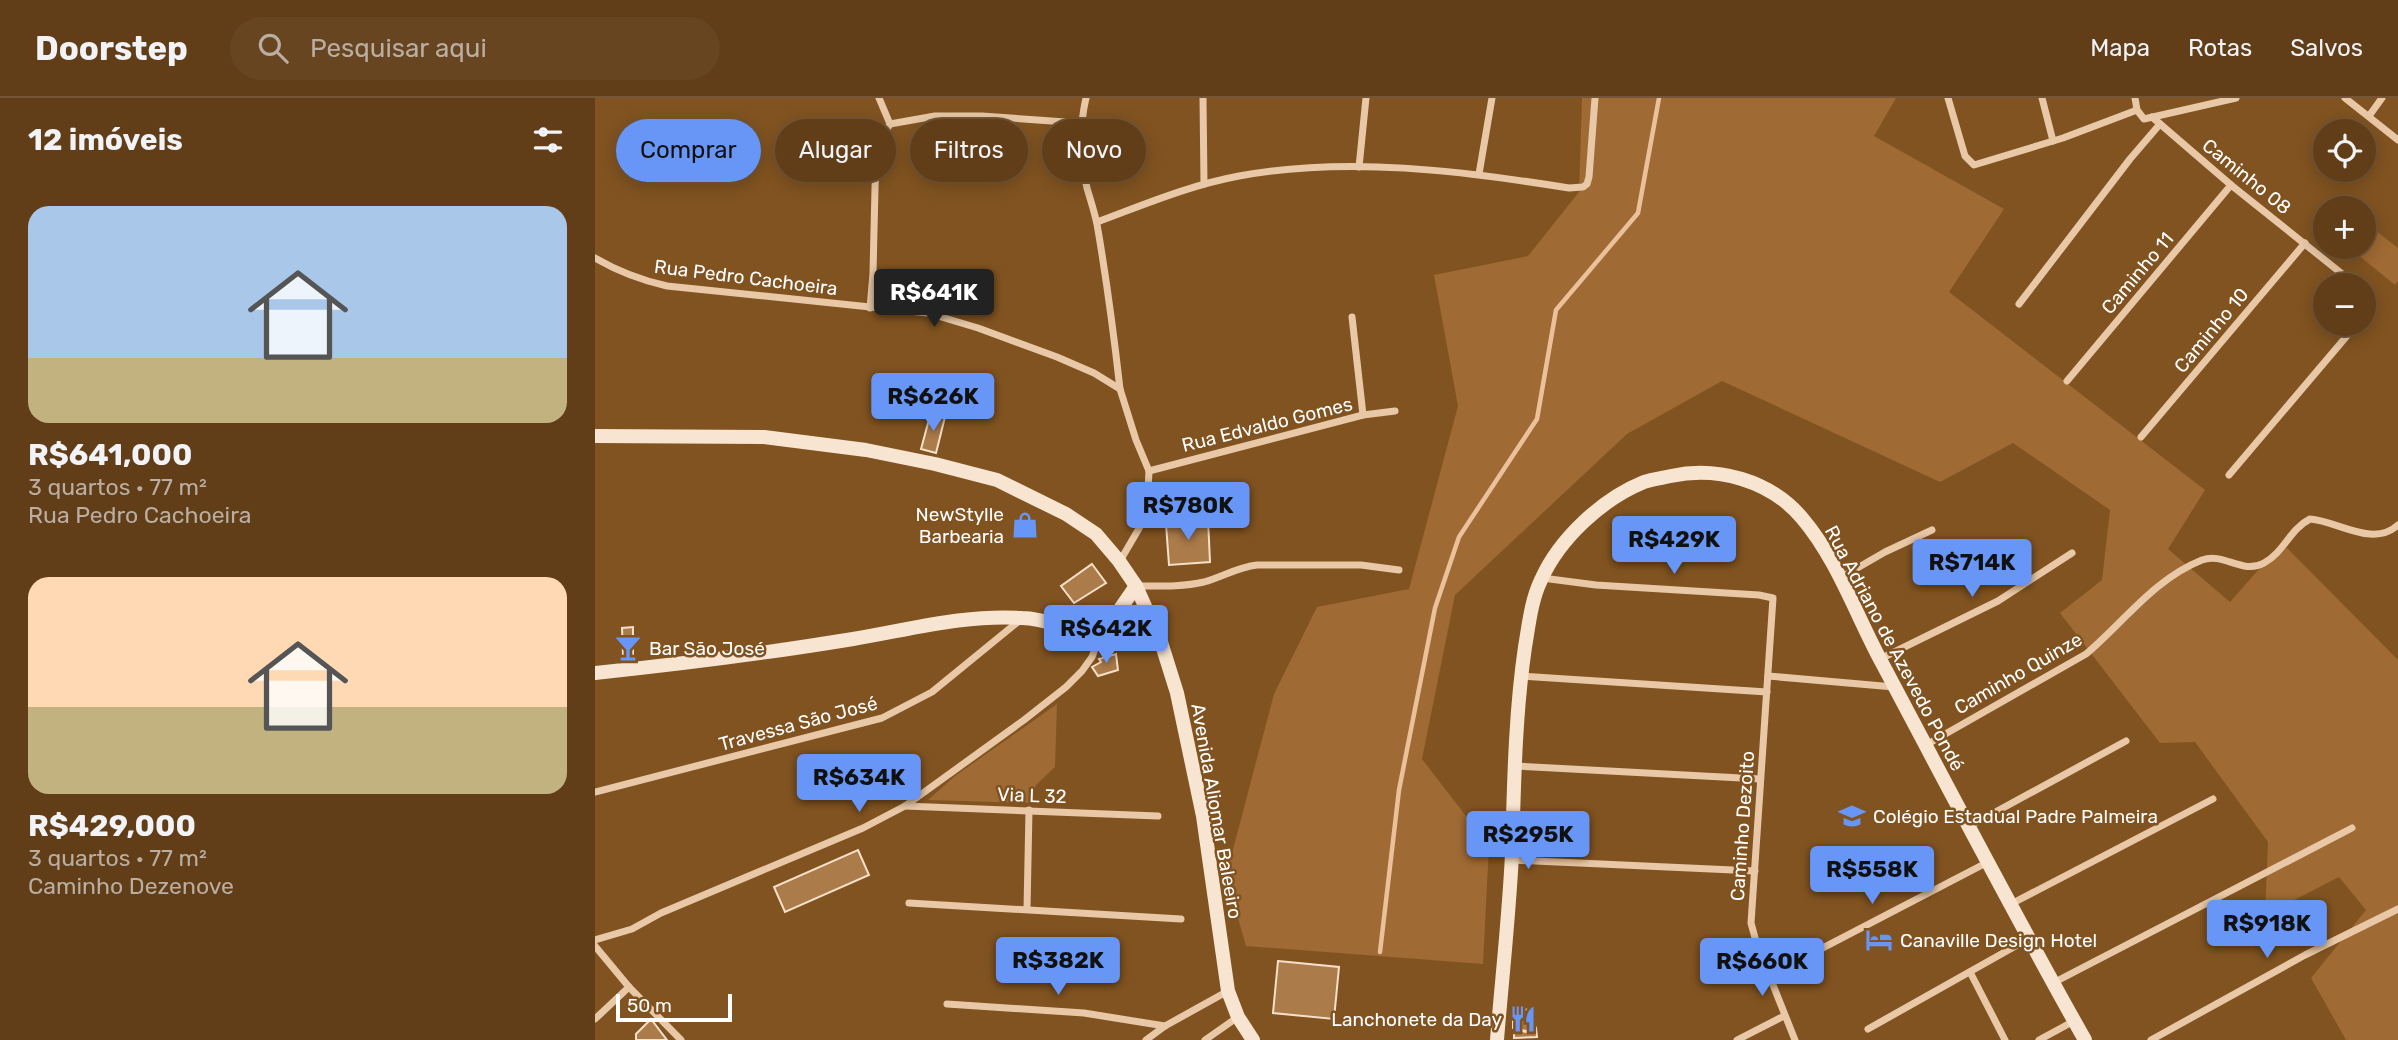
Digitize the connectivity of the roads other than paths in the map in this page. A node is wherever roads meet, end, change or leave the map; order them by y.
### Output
1 (879, 98) edge
2 (1086, 98) edge
3 (1203, 98) edge
4 (1366, 98) edge
5 (1492, 98) edge
6 (1595, 98) edge
7 (1948, 98) edge
8 (2042, 98) edge
9 (2135, 98) edge
10 (2234, 98) edge
11 (2345, 98) edge
12 (2382, 98) edge
13 (2137, 110) junction
14 (2369, 116) junction
15 (2149, 118) junction
16 (888, 119) edge
17 (1081, 119) edge
18 (1042, 121) edge
19 (896, 123) edge
20 (2160, 124) junction
21 (2398, 140) edge
22 (2053, 141) junction
23 (1359, 167) junction
24 (1479, 174) junction
25 (875, 182) edge
26 (1087, 182) edge
27 (1204, 184) junction
28 (2231, 185) junction
29 (1097, 222) junction
30 (2305, 243) junction
31 (595, 258) edge
32 (2341, 273) edge
33 (2019, 304) dead end
34 (870, 308) junction
35 (1352, 317) dead end
36 (2347, 336) edge
37 (2067, 381) dead end
38 (1120, 390) junction
39 (1395, 411) dead end
40 (1363, 415) junction
41 (595, 436) edge
42 (2141, 437) dead end
43 (1149, 471) junction
44 (2229, 475) dead end
45 (2398, 525) edge
46 (1932, 530) dead end
47 (2072, 553) dead end
48 (1119, 561) junction
49 (1399, 570) dead end
50 (1542, 578) junction
51 (1840, 578) junction
52 (1136, 586) junction
53 (1022, 618) junction
54 (1098, 641) junction
55 (1880, 659) junction
56 (595, 673) edge
57 (1521, 676) junction
58 (1768, 676) junction
59 (1895, 687) junction
60 (1767, 692) junction
61 (2126, 741) dead end
62 (1926, 745) junction
63 (1515, 766) junction
64 (1759, 779) junction
65 (595, 792) edge
66 (2213, 799) dead end
67 (905, 806) junction
68 (1029, 810) junction
69 (1158, 816) dead end
70 (1968, 827) junction
71 (2352, 828) dead end
72 (1511, 860) junction
73 (1989, 862) junction
74 (1755, 871) junction
75 (909, 903) dead end
76 (2011, 904) junction
77 (1027, 909) junction
78 (2398, 909) edge
79 (1181, 919) dead end
80 (2029, 939) junction
81 (595, 940) edge
82 (595, 946) edge
83 (1970, 972) junction
84 (1769, 976) junction
85 (2053, 983) junction
86 (629, 987) junction
87 (1228, 991) junction
88 (947, 1004) dead end
89 (1784, 1016) junction
90 (1238, 1017) junction
91 (595, 1019) edge
92 (2074, 1021) junction
93 (1165, 1026) junction
94 (1868, 1030) dead end
95 (681, 1040) edge
96 (1146, 1040) edge
97 (1205, 1040) edge
98 (1253, 1040) edge
99 (1497, 1040) edge
100 (1737, 1040) edge
101 (1795, 1040) edge
102 (2005, 1040) edge
103 (2039, 1040) edge
104 (2085, 1040) edge
105 (2151, 1040) edge

1 - 16 street
2 - 17 street
3 - 27 street
4 - 23 street
5 - 24 street
6 - 24 street
7 - 22 street
8 - 22 street
9 - 13 street
10 - 15 street
11 - 14 street
12 - 14 street
13 - 15 street, Caminho 08
13 - 22 street
14 - 21 street
15 - 20 street, Caminho 08
18 - 19 street
20 - 28 street, Caminho 08
20 - 33 street
23 - 24 street
23 - 27 street
25 - 34 street
26 - 29 street
27 - 29 street
28 - 30 street, Caminho 08
28 - 37 street, Caminho 11
29 - 38 street
30 - 32 street, Caminho 08
30 - 42 street, Caminho 10
31 - 34 street, Rua Pedro Cachoeira
34 - 38 street, Rua Pedro Cachoeira
35 - 40 street
36 - 44 street
38 - 43 street
39 - 40 street, Rua Edvaldo Gomes
40 - 43 street, Rua Edvaldo Gomes
41 - 48 street, Avenida Aliomar Baleeiro
43 - 48 street
45 - 62 street, Caminho Quinze
46 - 51 street
47 - 55 street
48 - 52 street, Avenida Aliomar Baleeiro
49 - 52 street
50 - 51 street, Rua Adriano de Azevedo Pondé
50 - 57 street, Rua Adriano de Azevedo Pondé
50 - 58 street, Caminho Dezoito
51 - 55 street, Rua Adriano de Azevedo Pondé
52 - 54 street
52 - 87 street, Avenida Aliomar Baleeiro
53 - 54 street
53 - 56 street
53 - 65 street, Travessa São José
54 - 67 street
55 - 59 street, Rua Adriano de Azevedo Pondé
57 - 60 street
57 - 63 street, Rua Adriano de Azevedo Pondé
58 - 59 street
58 - 60 street, Caminho Dezoito
59 - 62 street, Rua Adriano de Azevedo Pondé
60 - 64 street, Caminho Dezoito
61 - 70 street
62 - 70 street, Rua Adriano de Azevedo Pondé
63 - 64 street
63 - 72 street, Rua Adriano de Azevedo Pondé
64 - 74 street, Caminho Dezoito
66 - 76 street
67 - 68 street, Via L 32
67 - 81 street
68 - 69 street, Via L 32
68 - 77 street
70 - 73 street, Rua Adriano de Azevedo Pondé
71 - 85 street
72 - 74 street
72 - 99 street, Rua Adriano de Azevedo Pondé
73 - 76 street, Rua Adriano de Azevedo Pondé
73 - 84 street
74 - 84 street, Caminho Dezoito
75 - 77 street
76 - 80 street, Rua Adriano de Azevedo Pondé
77 - 79 street
78 - 105 street
80 - 83 street
80 - 85 street, Rua Adriano de Azevedo Pondé
82 - 86 street
83 - 94 street
83 - 102 street
84 - 89 street, Caminho Dezoito
85 - 92 street, Rua Adriano de Azevedo Pondé
86 - 91 street
86 - 95 street
87 - 90 street, Avenida Aliomar Baleeiro
87 - 93 street
88 - 93 street
89 - 100 street
89 - 101 street, Caminho Dezoito
90 - 97 street
90 - 98 street, Avenida Aliomar Baleeiro
92 - 103 street
92 - 104 street, Rua Adriano de Azevedo Pondé
93 - 96 street

